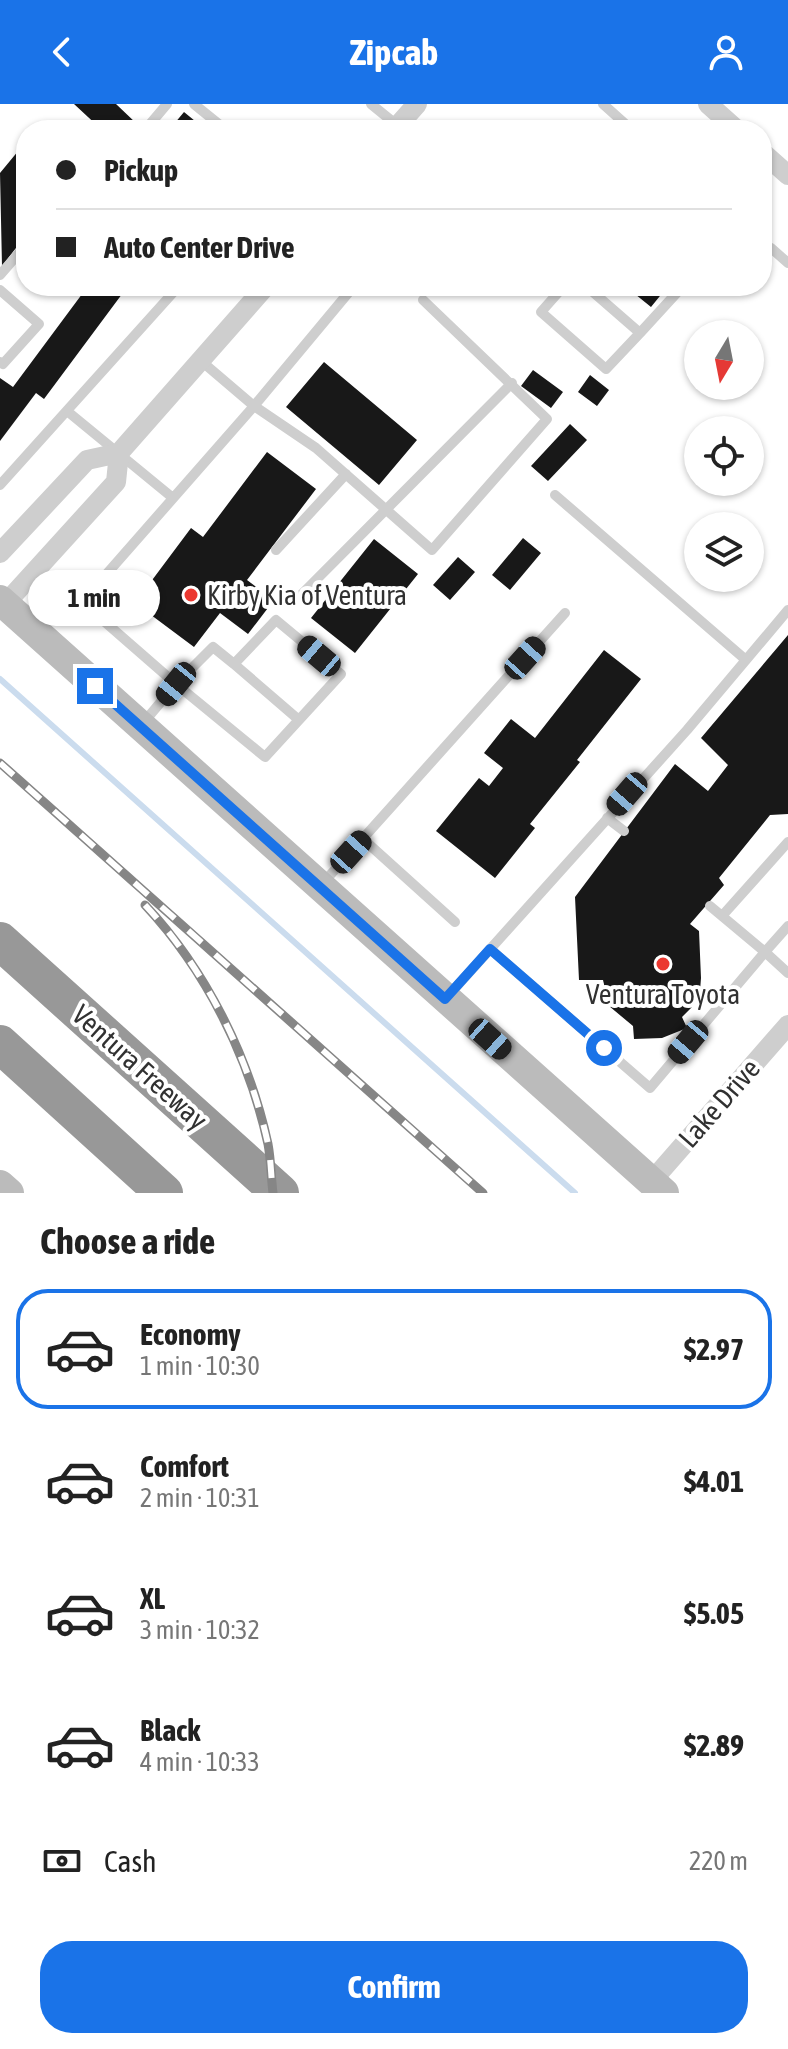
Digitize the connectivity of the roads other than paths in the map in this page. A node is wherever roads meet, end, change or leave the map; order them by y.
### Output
1 (167, 104) edge
2 (194, 104) edge
3 (371, 104) edge
4 (417, 104) edge
5 (603, 104) edge
6 (708, 104) edge
7 (153, 120) edge
8 (214, 120) edge
9 (388, 120) edge
10 (403, 120) edge
11 (621, 120) edge
12 (726, 120) edge
13 (772, 161) edge
14 (788, 175) edge
15 (772, 249) edge
16 (16, 257) edge
17 (788, 263) edge
18 (0, 275) edge
19 (0, 290) edge
20 (170, 296) edge
21 (257, 296) edge
22 (346, 296) edge
23 (555, 296) edge
24 (597, 296) edge
25 (674, 296) edge
26 (423, 300) dead end
27 (640, 333) junction
28 (200, 360) junction
29 (0, 362) edge
30 (512, 383) junction
31 (254, 406) junction
32 (67, 411) junction
33 (119, 453) junction
34 (346, 474) junction
35 (0, 485) edge
36 (555, 495) dead end
37 (173, 498) junction
38 (385, 509) junction
39 (276, 550) dead end
40 (0, 553) edge
41 (298, 598) dead end
42 (2, 602) edge
43 (788, 610) edge
44 (565, 613) dead end
45 (746, 660) junction
46 (234, 664) junction
47 (176, 684) junction
48 (299, 720) junction
49 (140, 727) junction
50 (607, 818) junction
51 (624, 831) dead end
52 (363, 839) junction
53 (788, 842) edge
54 (319, 887) junction
55 (710, 906) dead end
56 (722, 916) junction
57 (455, 922) dead end
58 (788, 926) edge
59 (0, 941) edge
60 (490, 949) junction
61 (765, 952) junction
62 (788, 973) edge
63 (445, 999) junction
64 (788, 1025) edge
65 (0, 1044) edge
66 (0, 1185) edge
67 (658, 1188) edge
68 (9, 1193) edge
69 (164, 1193) edge
70 (280, 1193) edge

1 - 7 lane
2 - 8 lane
3 - 9 lane
4 - 10 street
5 - 11 lane
6 - 12 street
13 - 14 street
15 - 17 lane
16 - 18 lane
19 - 29 lane
20 - 32 lane
21 - 28 street
22 - 31 lane
23 - 27 lane
24 - 27 lane
25 - 27 lane
26 - 30 lane
28 - 31 lane
28 - 33 street
30 - 38 lane
30 - 38 lane
31 - 34 lane
31 - 37 lane
32 - 33 lane
32 - 35 lane
33 - 37 lane
33 - 40 street
33 - 42 street
34 - 38 lane
34 - 39 lane
36 - 45 lane
37 - 47 lane
38 - 41 lane
42 - 49 street
43 - 45 lane
44 - 52 lane
45 - 50 lane
46 - 47 lane
46 - 48 lane
46 - 48 lane
47 - 48 lane
47 - 49 lane
49 - 54 street
50 - 51 lane
50 - 60 lane
52 - 54 lane
52 - 57 lane
53 - 56 lane
54 - 63 street
55 - 56 lane
56 - 61 lane
58 - 61 lane
59 - 70 highway, Ventura Freeway
60 - 61 lane
60 - 63 lane
61 - 62 lane
63 - 67 street
64 - 67 street, Lake Drive
65 - 69 highway
66 - 68 street

